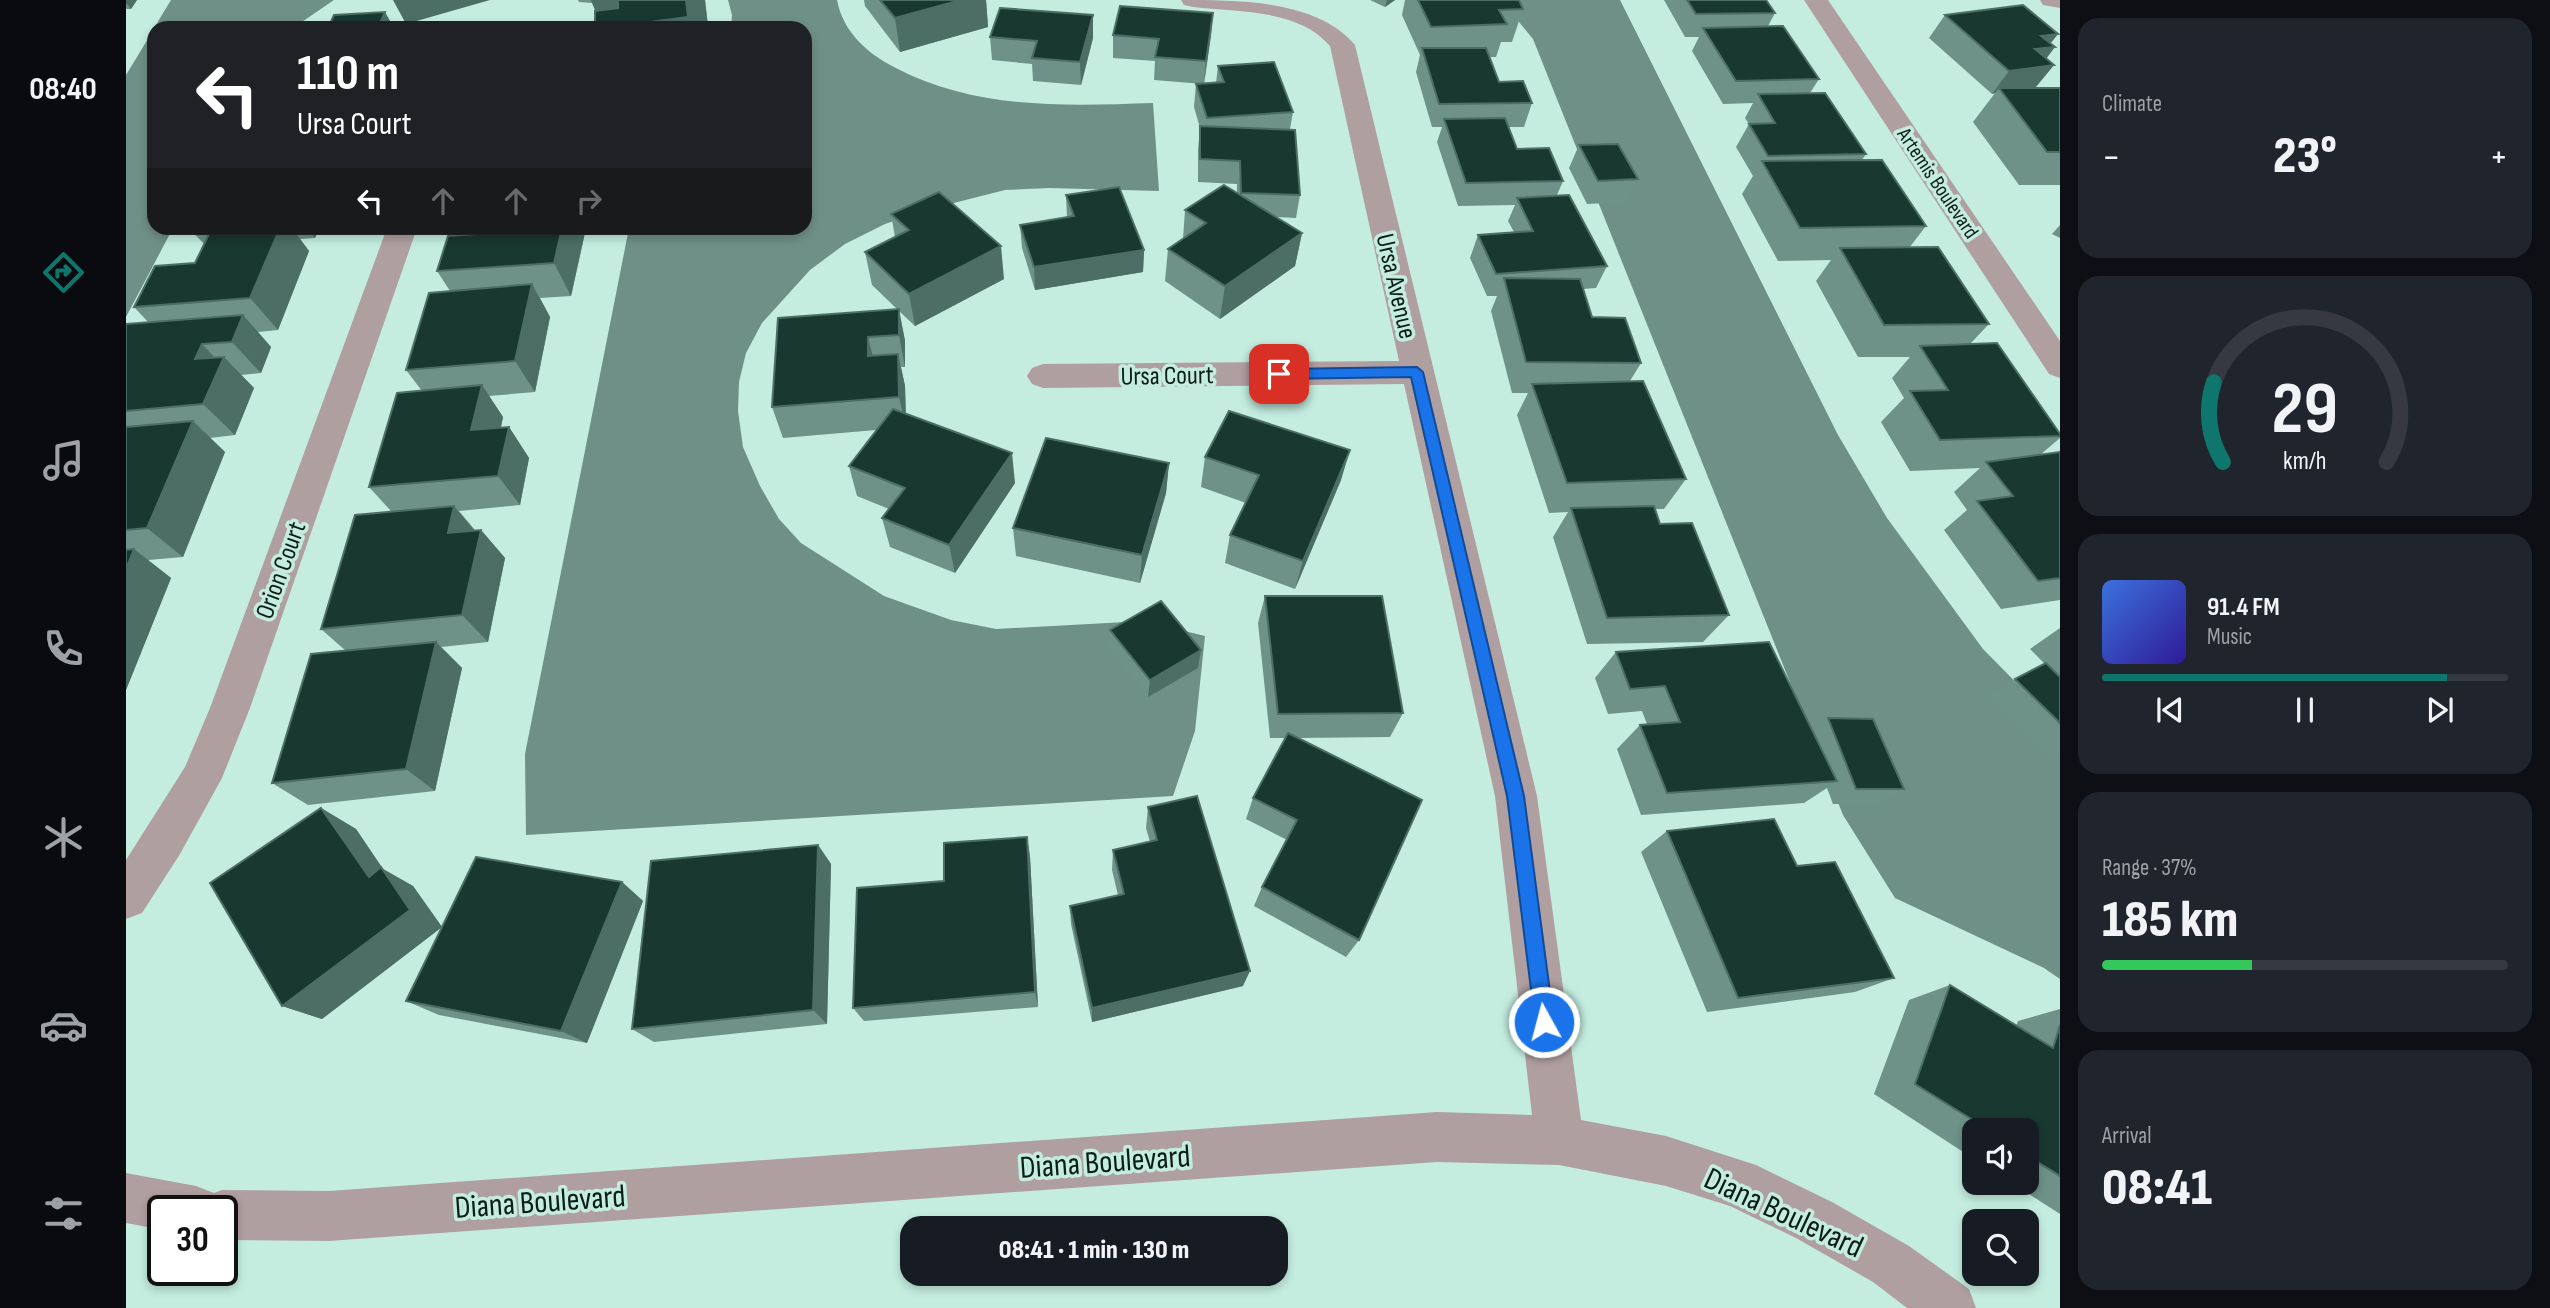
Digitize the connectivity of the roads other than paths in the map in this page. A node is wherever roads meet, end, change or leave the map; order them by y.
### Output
1 (1193, 0) edge
2 (1816, 0) edge
3 (2052, 0) edge
4 (2060, 1) edge
5 (399, 235) edge
6 (2058, 360) edge
7 (1417, 372) junction
8 (1043, 376) dead end
9 (126, 898) edge
10 (1559, 1140) junction
11 (126, 1198) edge
12 (147, 1202) edge
13 (238, 1214) edge
14 (1950, 1308) edge

1 - 7 street, Ursa Avenue
2 - 6 street, Artemis Boulevard
3 - 4 street
5 - 9 street, Orion Court
7 - 8 street, Ursa Court
7 - 10 street, Ursa Avenue
10 - 13 street, Diana Boulevard
10 - 14 street, Diana Boulevard
11 - 12 street

